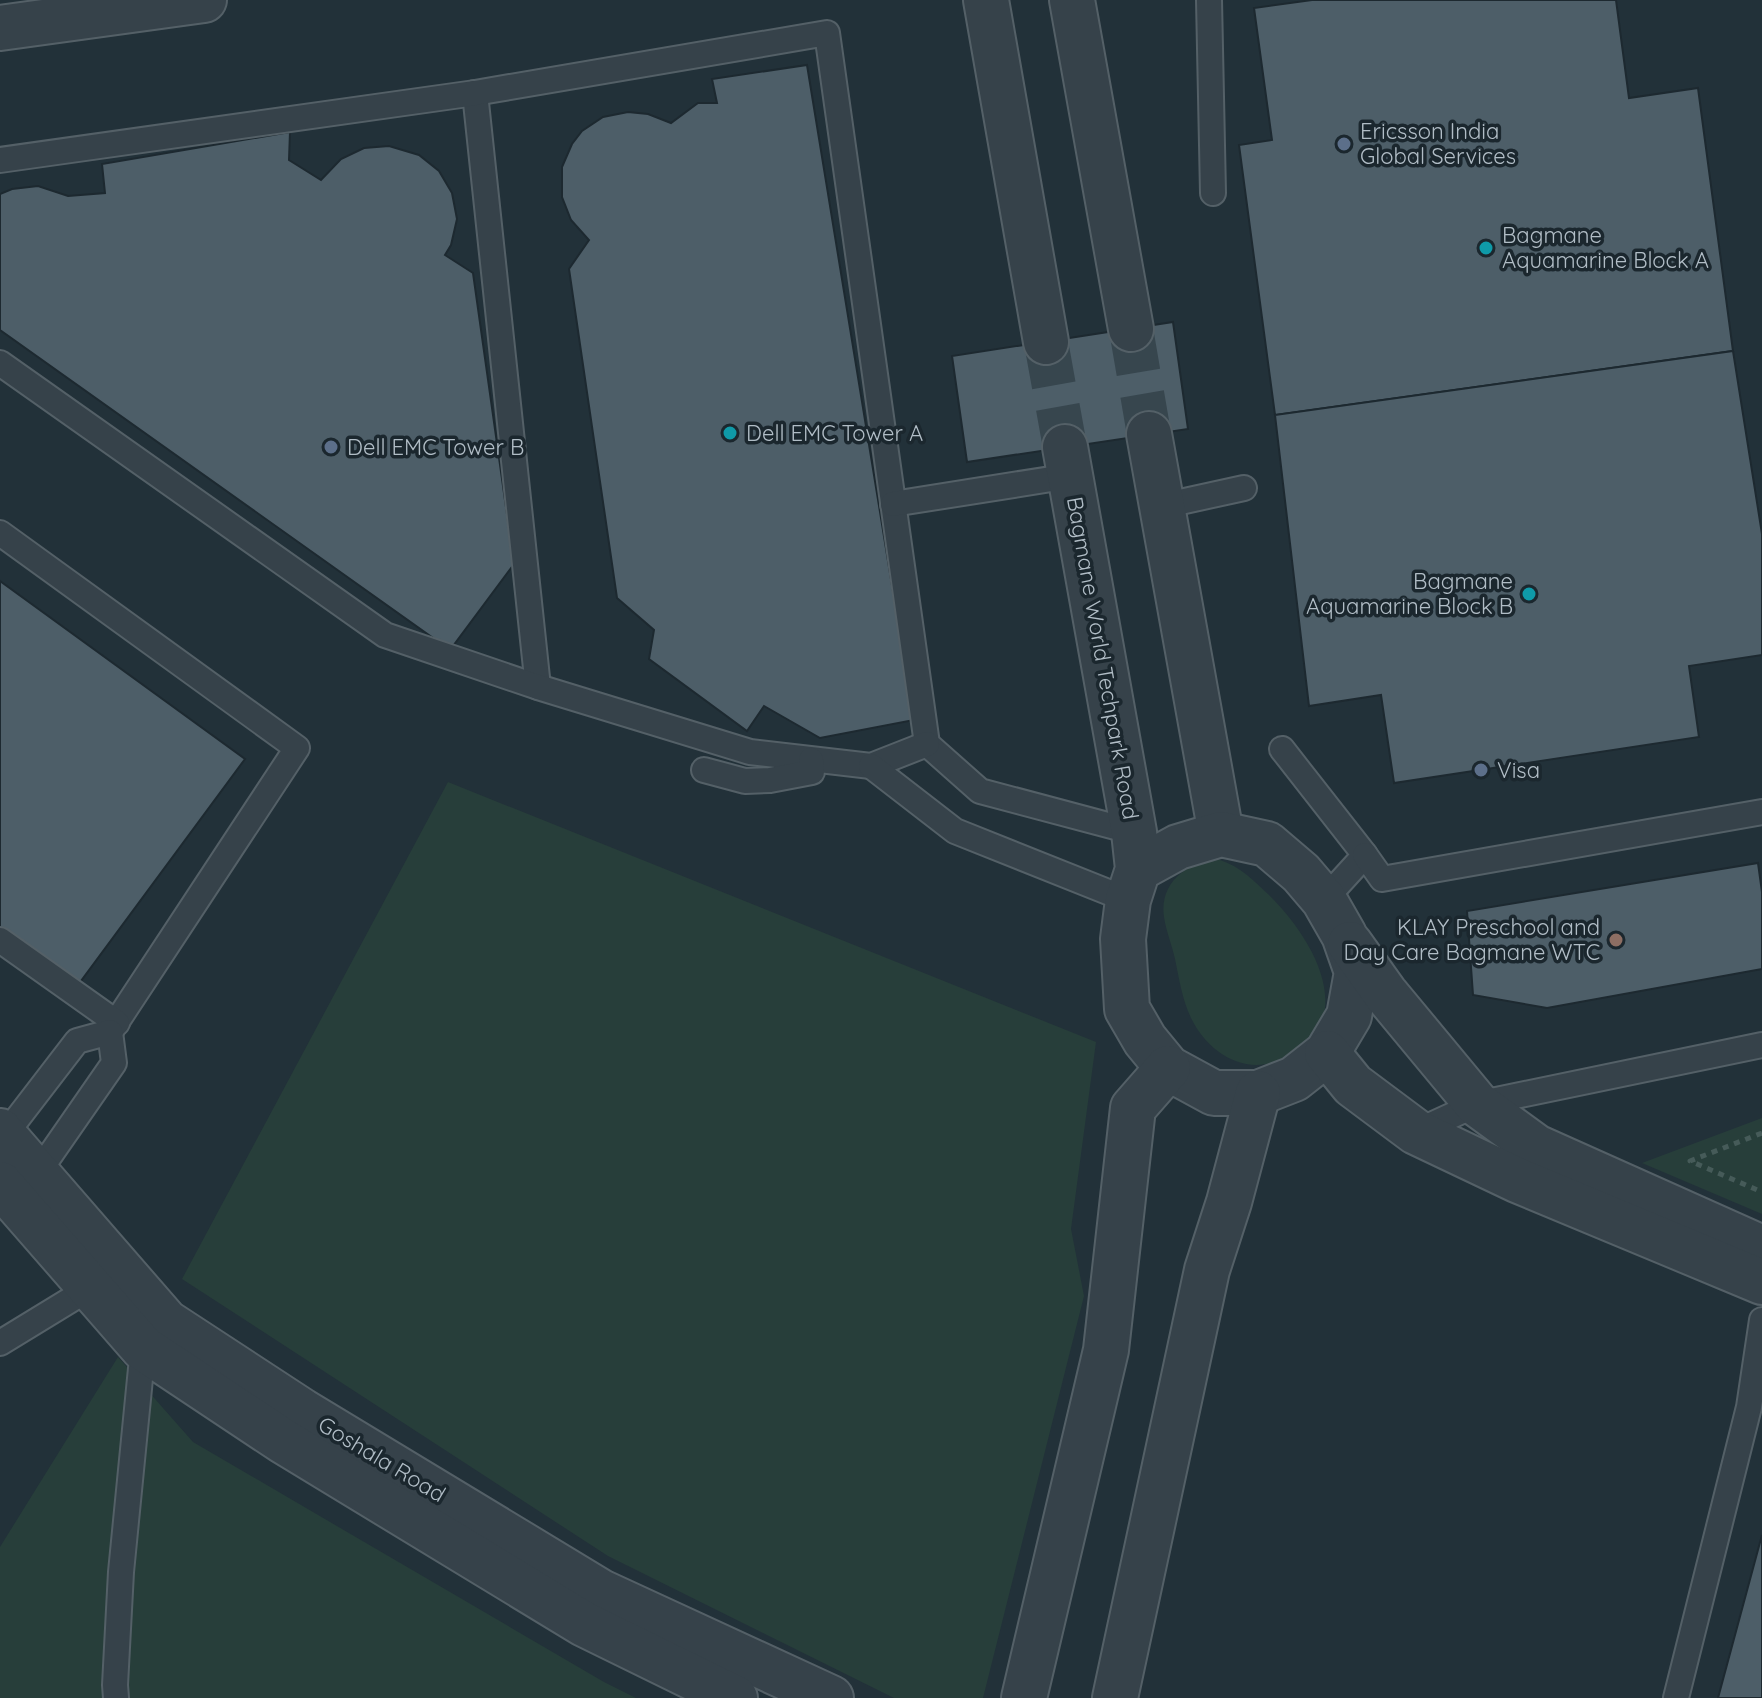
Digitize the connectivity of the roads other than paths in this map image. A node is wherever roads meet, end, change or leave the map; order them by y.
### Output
1 (204, 0) edge
2 (986, 0) edge
3 (1072, 0) edge
4 (1209, 0) edge
5 (0, 28) edge
6 (475, 93) junction
7 (0, 160) edge
8 (1213, 193) dead end
9 (1131, 329) tunnel mouth
10 (1046, 342) tunnel mouth
11 (0, 363) edge
12 (1149, 434) tunnel mouth
13 (1068, 461) joint
14 (1244, 488) dead end
15 (893, 504) junction
16 (1162, 506) junction
17 (0, 533) edge
18 (538, 687) junction
19 (927, 744) junction
20 (1282, 749) dead end
21 (811, 760) junction
22 (871, 766) junction
23 (704, 770) dead end
24 (1762, 812) edge
25 (1221, 834) junction
26 (1365, 855) junction
27 (1133, 867) junction
28 (1334, 918) junction
29 (0, 940) edge
30 (113, 1028) junction
31 (1762, 1045) edge
32 (1327, 1053) junction
33 (1168, 1068) junction
34 (1258, 1093) junction
35 (1477, 1104) junction
36 (1416, 1132) junction
37 (2, 1133) edge
38 (19, 1179) edge
39 (1762, 1248) edge
40 (103, 1276) junction
41 (1762, 1282) edge
42 (1762, 1320) edge
43 (154, 1335) junction
44 (0, 1343) edge
45 (116, 1698) edge
46 (735, 1698) edge
47 (831, 1698) edge
48 (1024, 1698) edge
49 (1115, 1698) edge
50 (1676, 1698) edge

1 - 5 street
2 - 10 street
3 - 9 street
4 - 8 lane
6 - 7 lane
6 - 15 lane
6 - 18 lane
11 - 18 lane
12 - 16 street
13 - 15 lane
13 - 27 street, Bagmane World Techpark Road
14 - 16 lane
15 - 19 lane
16 - 25 street
17 - 30 lane
18 - 21 lane
19 - 22 lane
19 - 27 lane
20 - 26 lane
21 - 22 lane
21 - 23 lane
22 - 27 lane
24 - 26 lane
25 - 27 street
25 - 28 street
26 - 28 lane
27 - 33 street
28 - 32 street
28 - 35 street
29 - 30 lane
30 - 37 lane
30 - 38 lane
31 - 35 lane
32 - 34 street
32 - 36 street
33 - 34 street
33 - 48 street
34 - 49 street
35 - 36 lane
35 - 39 street
36 - 41 street
37 - 38 street, Goshala Road
38 - 40 street, Goshala Road
40 - 43 street, Goshala Road
40 - 44 lane
42 - 50 lane
43 - 45 lane
43 - 46 street, Goshala Road
43 - 47 street, Goshala Road

